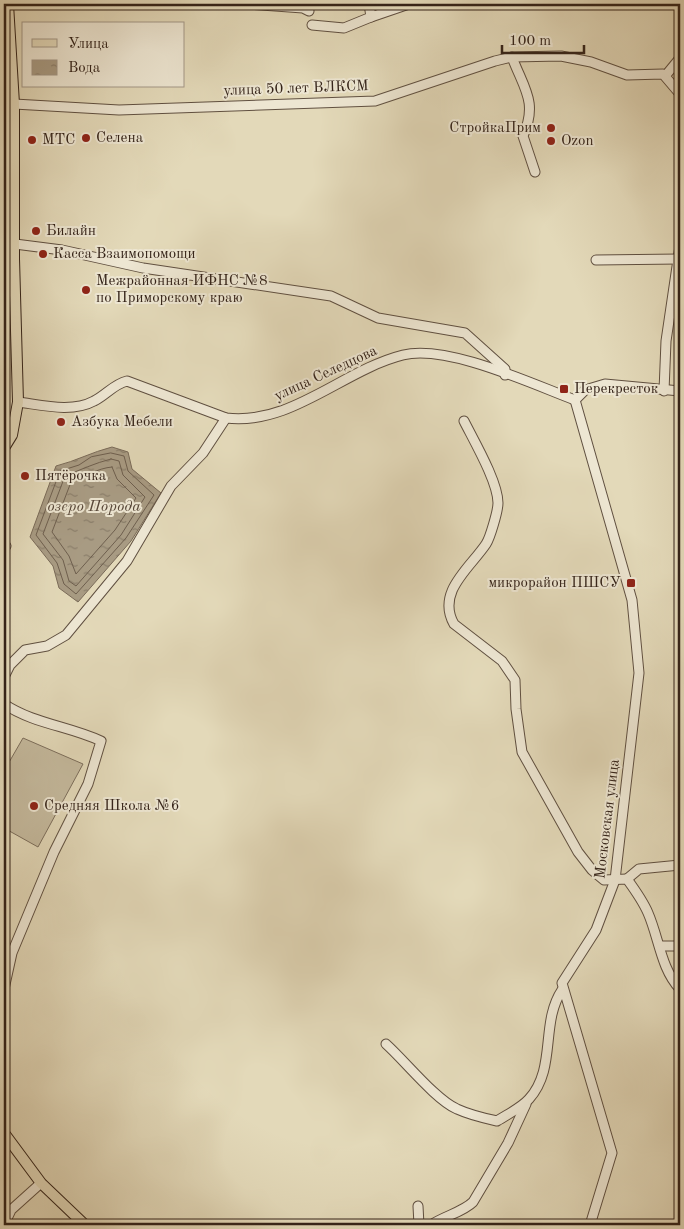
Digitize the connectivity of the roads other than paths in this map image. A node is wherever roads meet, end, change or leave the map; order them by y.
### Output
1 (8, 4) edge
2 (249, 4) edge
3 (369, 4) edge
4 (409, 4) edge
5 (309, 11) dead end
6 (371, 17) junction
7 (312, 24) dead end
8 (8, 50) edge
9 (512, 57) junction
10 (680, 58) edge
11 (666, 75) junction
12 (680, 94) edge
13 (9, 104) edge
14 (535, 172) dead end
15 (15, 244) junction
16 (680, 246) edge
17 (679, 259) junction
18 (596, 260) dead end
19 (506, 375) junction
20 (664, 391) junction
21 (680, 391) edge
22 (575, 400) junction
23 (18, 402) junction
24 (226, 418) junction
25 (464, 422) dead end
26 (4, 448) edge
27 (4, 677) edge
28 (4, 704) edge
29 (680, 865) edge
30 (616, 880) junction
31 (627, 880) junction
32 (660, 946) junction
33 (680, 946) edge
34 (4, 989) edge
35 (680, 989) edge
36 (562, 990) junction
37 (386, 1044) dead end
38 (529, 1099) junction
39 (4, 1133) edge
40 (41, 1183) junction
41 (418, 1206) dead end
42 (4, 1225) edge
43 (86, 1225) edge
44 (419, 1225) edge
45 (431, 1225) edge
46 (590, 1225) edge

1 - 8 main road
2 - 5 street
3 - 6 street
4 - 6 street
6 - 7 street
8 - 13 main road
9 - 11 street, улица 50 лет ВЛКСМ
9 - 13 street, улица 50 лет ВЛКСМ
9 - 14 street
10 - 11 street
11 - 12 street
13 - 15 main road
15 - 19 street
15 - 23 main road
16 - 17 street
17 - 18 street
17 - 20 street
19 - 22 street, улица Селедцова
19 - 24 street, улица Селедцова
20 - 21 street
20 - 22 street
22 - 30 street, Московская улица
23 - 24 street, улица Селедцова
23 - 26 main road
24 - 27 street
25 - 30 street
28 - 34 street
29 - 31 street
30 - 31 street
30 - 36 street, Московская улица
31 - 32 street
32 - 33 street
32 - 35 street
36 - 38 street, Московская улица
36 - 46 street
37 - 38 street
38 - 45 street, Московская улица
39 - 40 main road
40 - 42 street
40 - 43 main road
41 - 44 street

